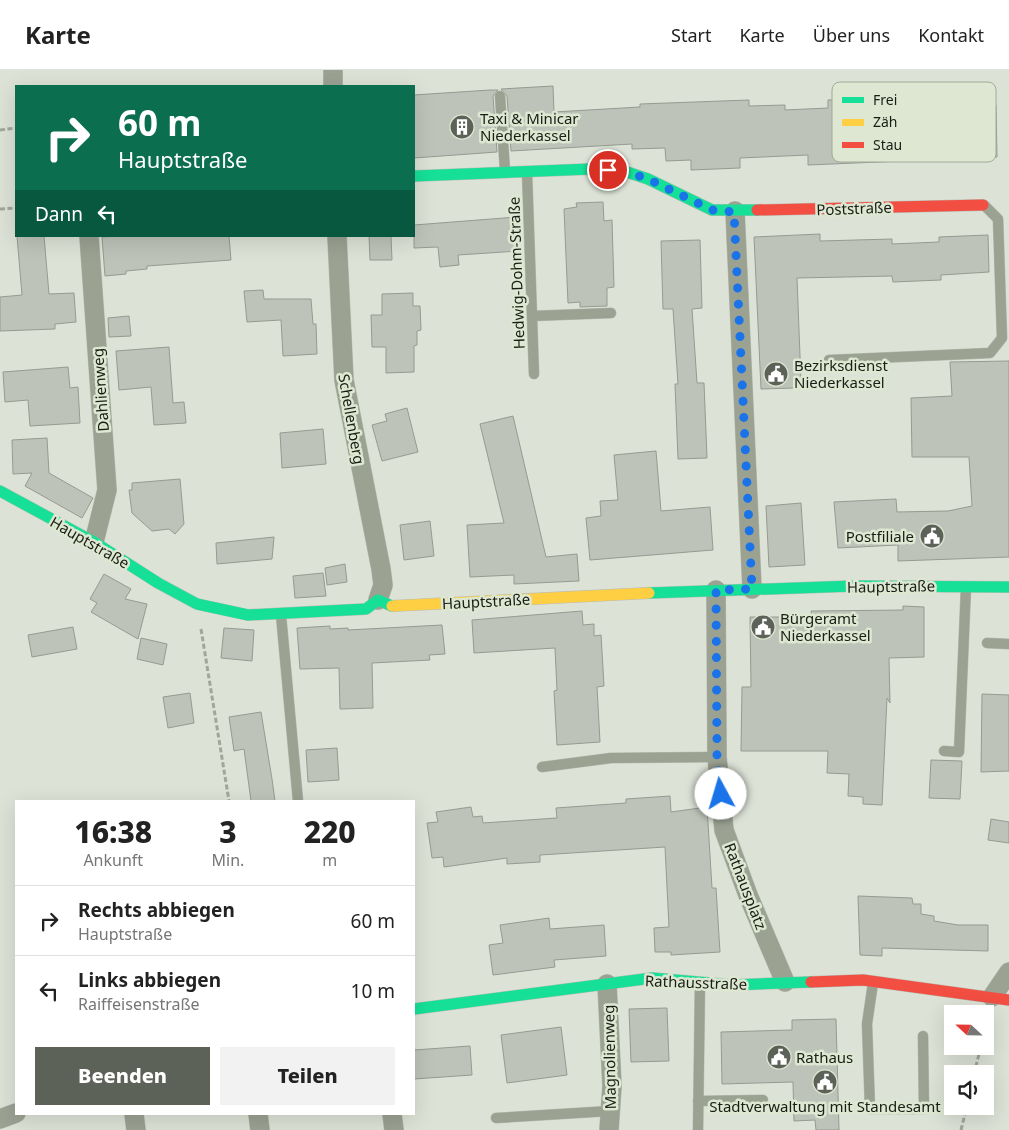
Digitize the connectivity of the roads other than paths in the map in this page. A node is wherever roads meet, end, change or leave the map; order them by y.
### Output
1 (333, 70) edge
2 (333, 85) edge
3 (500, 96) dead end
4 (505, 172) junction
5 (527, 172) junction
6 (415, 176) edge
7 (983, 205) joint
8 (734, 212) junction
9 (89, 237) edge
10 (338, 237) edge
11 (611, 313) dead end
12 (532, 316) junction
13 (829, 360) dead end
14 (534, 374) dead end
15 (0, 491) edge
16 (94, 542) junction
17 (966, 586) junction
18 (1009, 587) edge
19 (752, 589) junction
20 (716, 590) junction
21 (378, 600) junction
22 (281, 614) junction
23 (987, 643) dead end
24 (1009, 644) edge
25 (944, 751) dead end
26 (717, 757) junction
27 (542, 767) dead end
28 (298, 800) edge
29 (1009, 972) edge
30 (700, 982) junction
31 (785, 982) junction
32 (873, 982) junction
33 (607, 984) junction
34 (1001, 998) edge
35 (415, 1009) edge
36 (923, 1036) dead end
37 (763, 1100) dead end
38 (698, 1101) junction
39 (610, 1111) junction
40 (15, 1113) edge
41 (134, 1115) edge
42 (258, 1115) edge
43 (392, 1115) edge
44 (0, 1118) edge
45 (496, 1118) dead end
46 (136, 1130) edge
47 (260, 1130) edge
48 (394, 1130) edge
49 (609, 1130) edge
50 (698, 1130) edge

1 - 2 street
3 - 4 lane
4 - 5 street, Poststraße
4 - 6 street, Poststraße
5 - 8 street, Poststraße
5 - 12 lane, Hedwig-Dohm-Straße
7 - 8 street, Poststraße
7 - 13 lane, Poststraße
8 - 19 street
9 - 16 street, Dahlienweg
10 - 21 street, Schellenberg
11 - 12 lane
12 - 14 lane, Hedwig-Dohm-Straße
15 - 16 street, Hauptstraße
16 - 22 street, Hauptstraße
17 - 18 street, Hauptstraße
17 - 19 street, Hauptstraße
17 - 25 lane
19 - 20 street, Hauptstraße
20 - 21 street, Hauptstraße
20 - 26 street, Rathausplatz
21 - 22 street, Hauptstraße
22 - 28 lane
23 - 24 lane
26 - 27 lane
26 - 31 street, Rathausplatz
29 - 34 street
30 - 31 street, Rathausstraße
30 - 33 street, Rathausstraße
30 - 38 lane
31 - 32 street, Rathausstraße
32 - 34 street, Rathausstraße
32 - 36 lane
33 - 35 street, Rathausstraße
33 - 39 street, Magnolienweg
37 - 38 lane
38 - 50 lane
39 - 45 lane
39 - 49 street, Magnolienweg
40 - 44 street
41 - 46 street
42 - 47 street
43 - 48 street

